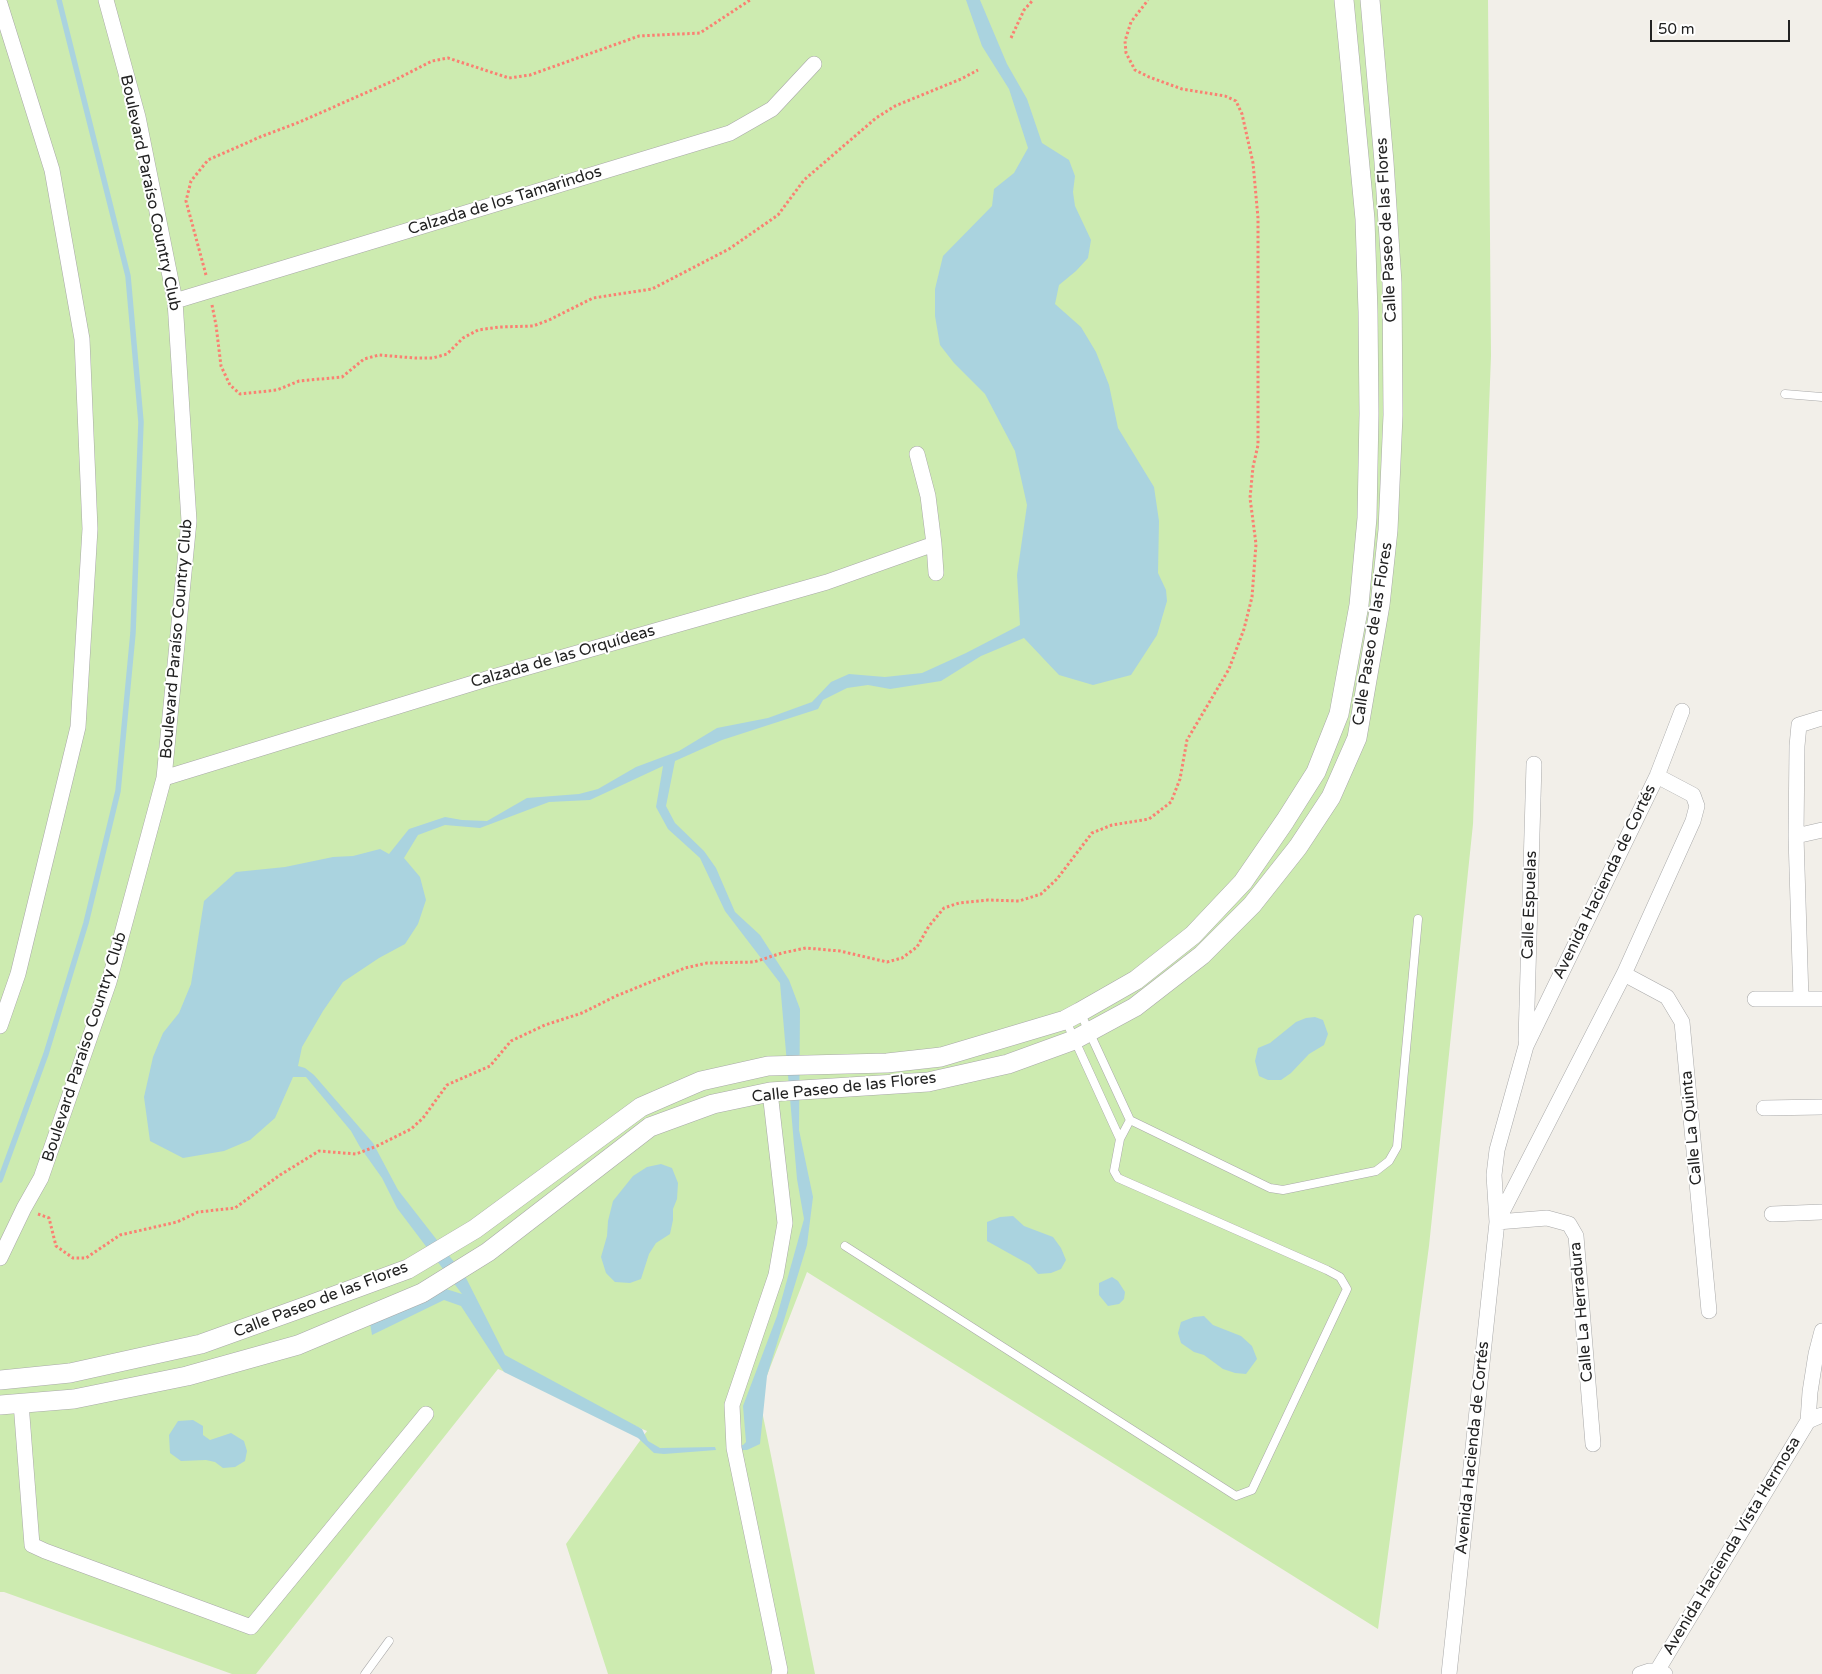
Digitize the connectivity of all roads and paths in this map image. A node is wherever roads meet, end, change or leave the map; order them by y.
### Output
1 (106, 0) edge
2 (750, 0) edge
3 (1033, 0) edge
4 (1148, 0) edge
5 (1344, 0) edge
6 (1370, 0) edge
7 (0, 4) edge
8 (1011, 38) dead end
9 (814, 64) dead end
10 (978, 70) dead end
11 (208, 291) junction
12 (175, 301) junction
13 (1784, 394) dead end
14 (1822, 397) edge
15 (1369, 414) junction
16 (1394, 415) junction
17 (916, 454) dead end
18 (934, 544) junction
19 (936, 573) dead end
20 (1682, 711) dead end
21 (1822, 718) edge
22 (1534, 764) dead end
23 (1657, 776) junction
24 (164, 778) junction
25 (1822, 830) edge
26 (1796, 836) junction
27 (1418, 919) dead end
28 (1624, 974) junction
29 (1822, 998) edge
30 (1756, 999) dead end
31 (1801, 999) junction
32 (1073, 1016) junction
33 (0, 1026) edge
34 (1082, 1036) junction
35 (1526, 1046) junction
36 (736, 1073) junction
37 (770, 1092) junction
38 (744, 1098) junction
39 (1822, 1107) edge
40 (1764, 1108) dead end
41 (1130, 1120) junction
42 (1120, 1139) junction
43 (24, 1208) junction
44 (1822, 1212) edge
45 (1772, 1214) dead end
46 (1497, 1222) junction
47 (845, 1246) dead end
48 (0, 1258) edge
49 (1709, 1311) dead end
50 (1822, 1330) edge
51 (235, 1332) junction
52 (242, 1361) junction
53 (0, 1380) edge
54 (1816, 1394) edge
55 (21, 1403) junction
56 (0, 1405) edge
57 (426, 1414) dead end
58 (1815, 1418) edge
59 (1593, 1444) dead end
60 (389, 1641) dead end
61 (1661, 1672) edge
62 (365, 1674) edge
63 (779, 1674) edge
64 (1448, 1674) edge
65 (1640, 1674) edge

1 - 12 street, Boulevard Paraíso Country Club
2 - 11 path
3 - 8 path
4 - 43 path
5 - 15 street, Calle Paseo de las Flores
6 - 16 street, Calle Paseo de las Flores
7 - 33 street
9 - 11 street, Calzada de los Tamarindos
10 - 11 path
11 - 12 street, Calzada de los Tamarindos
12 - 24 street, Boulevard Paraíso Country Club
13 - 14 lane
15 - 16 street
15 - 32 street, Calle Paseo de las Flores
16 - 34 street, Calle Paseo de las Flores
17 - 18 street
18 - 19 street
18 - 24 street, Calzada de las Orquídeas
20 - 23 street
21 - 26 street
22 - 35 street, Calle Espuelas
23 - 28 street, Avenida Hacienda de Cortés
23 - 35 street, Avenida Hacienda de Cortés
24 - 43 street, Boulevard Paraíso Country Club
25 - 26 street
26 - 31 street
27 - 41 lane
28 - 46 street, Avenida Hacienda de Cortés
28 - 49 street, Calle La Quinta
29 - 31 street
30 - 31 street
32 - 34 lane
32 - 34 lane
32 - 36 street, Calle Paseo de las Flores
34 - 37 street, Calle Paseo de las Flores
34 - 41 lane
34 - 42 lane
35 - 46 street, Avenida Hacienda de Cortés
36 - 38 street
36 - 51 street, Calle Paseo de las Flores
37 - 38 street, Calle Paseo de las Flores
37 - 63 street
38 - 52 street, Calle Paseo de las Flores
39 - 40 street
41 - 42 lane
42 - 47 lane
43 - 48 street, Boulevard Paraíso Country Club
44 - 45 street
46 - 59 street, Calle La Herradura
46 - 64 street, Avenida Hacienda de Cortés
50 - 54 street
51 - 52 street
51 - 53 street, Calle Paseo de las Flores
52 - 55 street, Calle Paseo de las Flores
54 - 58 street
55 - 56 street, Calle Paseo de las Flores
55 - 57 street
58 - 61 street, Avenida Hacienda Vista Hermosa
60 - 62 lane
61 - 65 street

